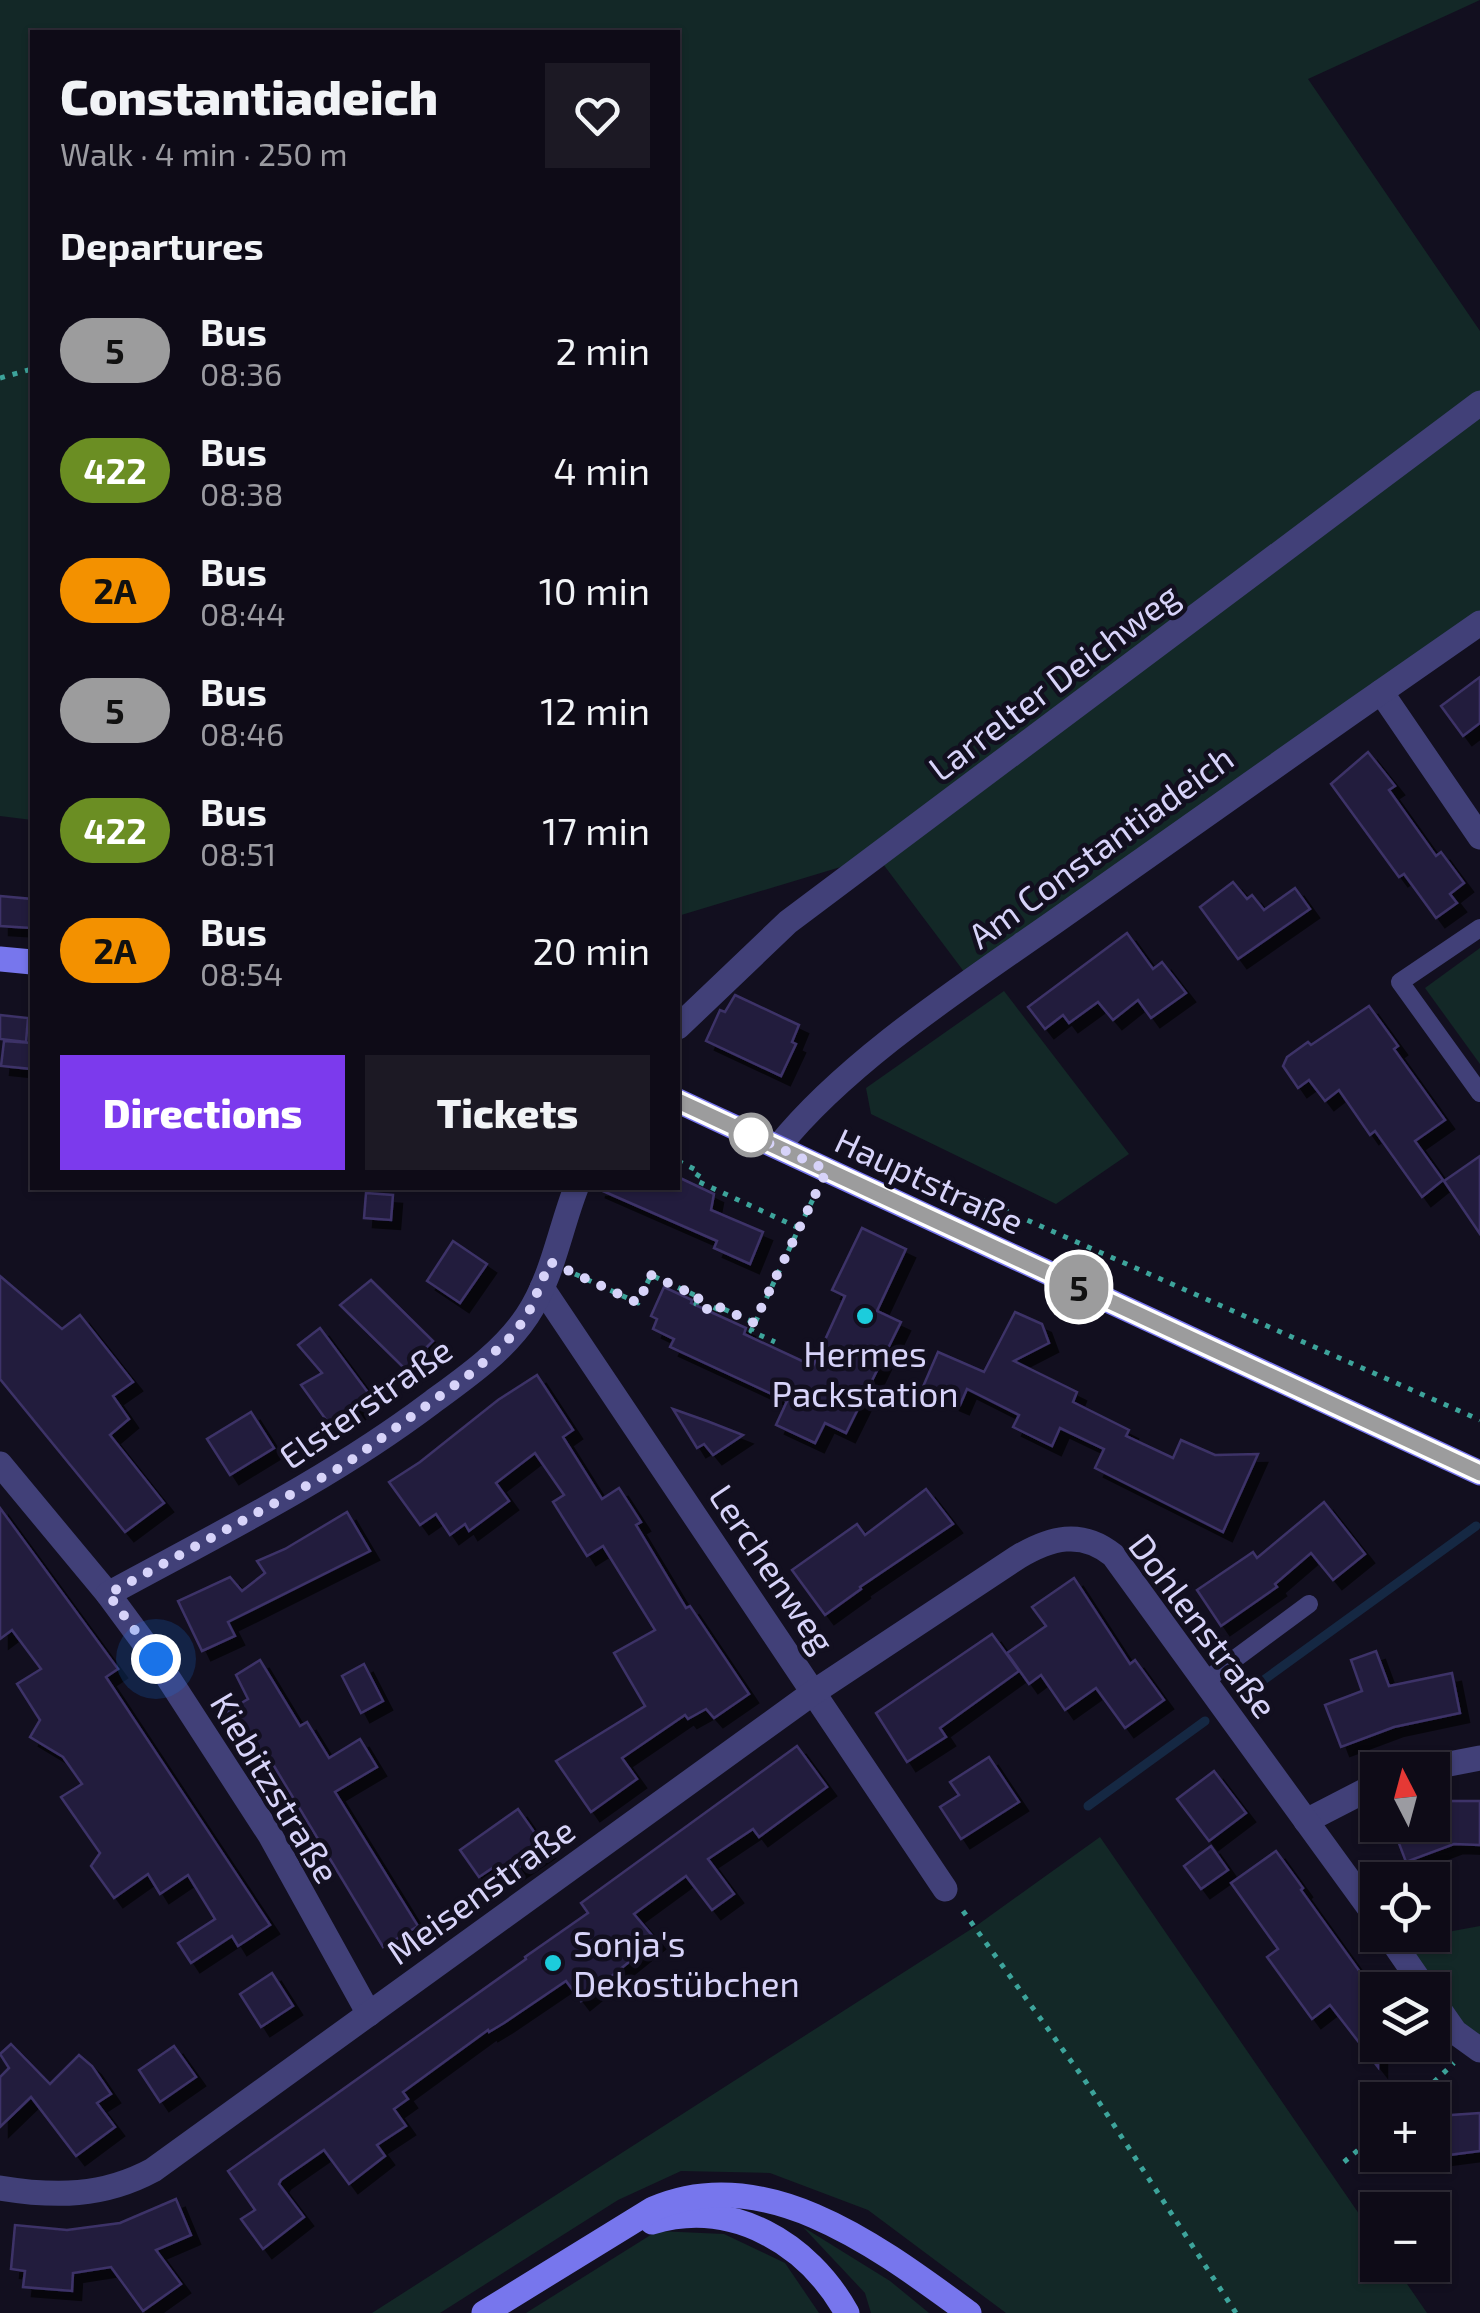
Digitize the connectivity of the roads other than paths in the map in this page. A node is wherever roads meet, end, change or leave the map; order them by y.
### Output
1 (1480, 403) edge
2 (1480, 623) edge
3 (1380, 692) junction
4 (1480, 837) edge
5 (1480, 928) edge
6 (0, 959) edge
7 (30, 962) edge
8 (680, 1025) edge
9 (1480, 1093) edge
10 (680, 1102) edge
11 (778, 1147) junction
12 (575, 1190) edge
13 (542, 1288) junction
14 (0, 1464) edge
15 (1480, 1473) edge
16 (108, 1594) junction
17 (1309, 1604) dead end
18 (1205, 1681) junction
19 (814, 1692) junction
20 (1480, 1758) edge
21 (1450, 1764) edge
22 (1360, 1793) edge
23 (1306, 1821) junction
24 (945, 1889) road end
25 (1360, 1895) edge
26 (369, 2014) junction
27 (1450, 2025) edge
28 (1474, 2047) edge
29 (0, 2188) edge
30 (605, 2238) junction
31 (484, 2313) edge
32 (846, 2313) edge
33 (969, 2313) edge

1 - 8 street, Larrelter Deichweg
2 - 3 street, Am Constantiadeich
3 - 4 street
3 - 11 street, Am Constantiadeich
5 - 9 lane
6 - 7 street
10 - 11 street, Hauptstraße
11 - 15 street, Hauptstraße
12 - 13 street, Elsterstraße
13 - 16 street, Elsterstraße
13 - 19 street, Lerchenweg
14 - 16 street, Kiebitzstraße
16 - 26 street, Kiebitzstraße
17 - 18 lane
18 - 19 street, Dohlenstraße
18 - 23 street, Dohlenstraße
19 - 24 street, Lerchenweg
19 - 26 street, Meisenstraße
20 - 21 street
22 - 23 street
23 - 25 street, Dohlenstraße
26 - 29 street, Meisenstraße
27 - 28 street
30 - 31 street
30 - 32 street
30 - 33 street

